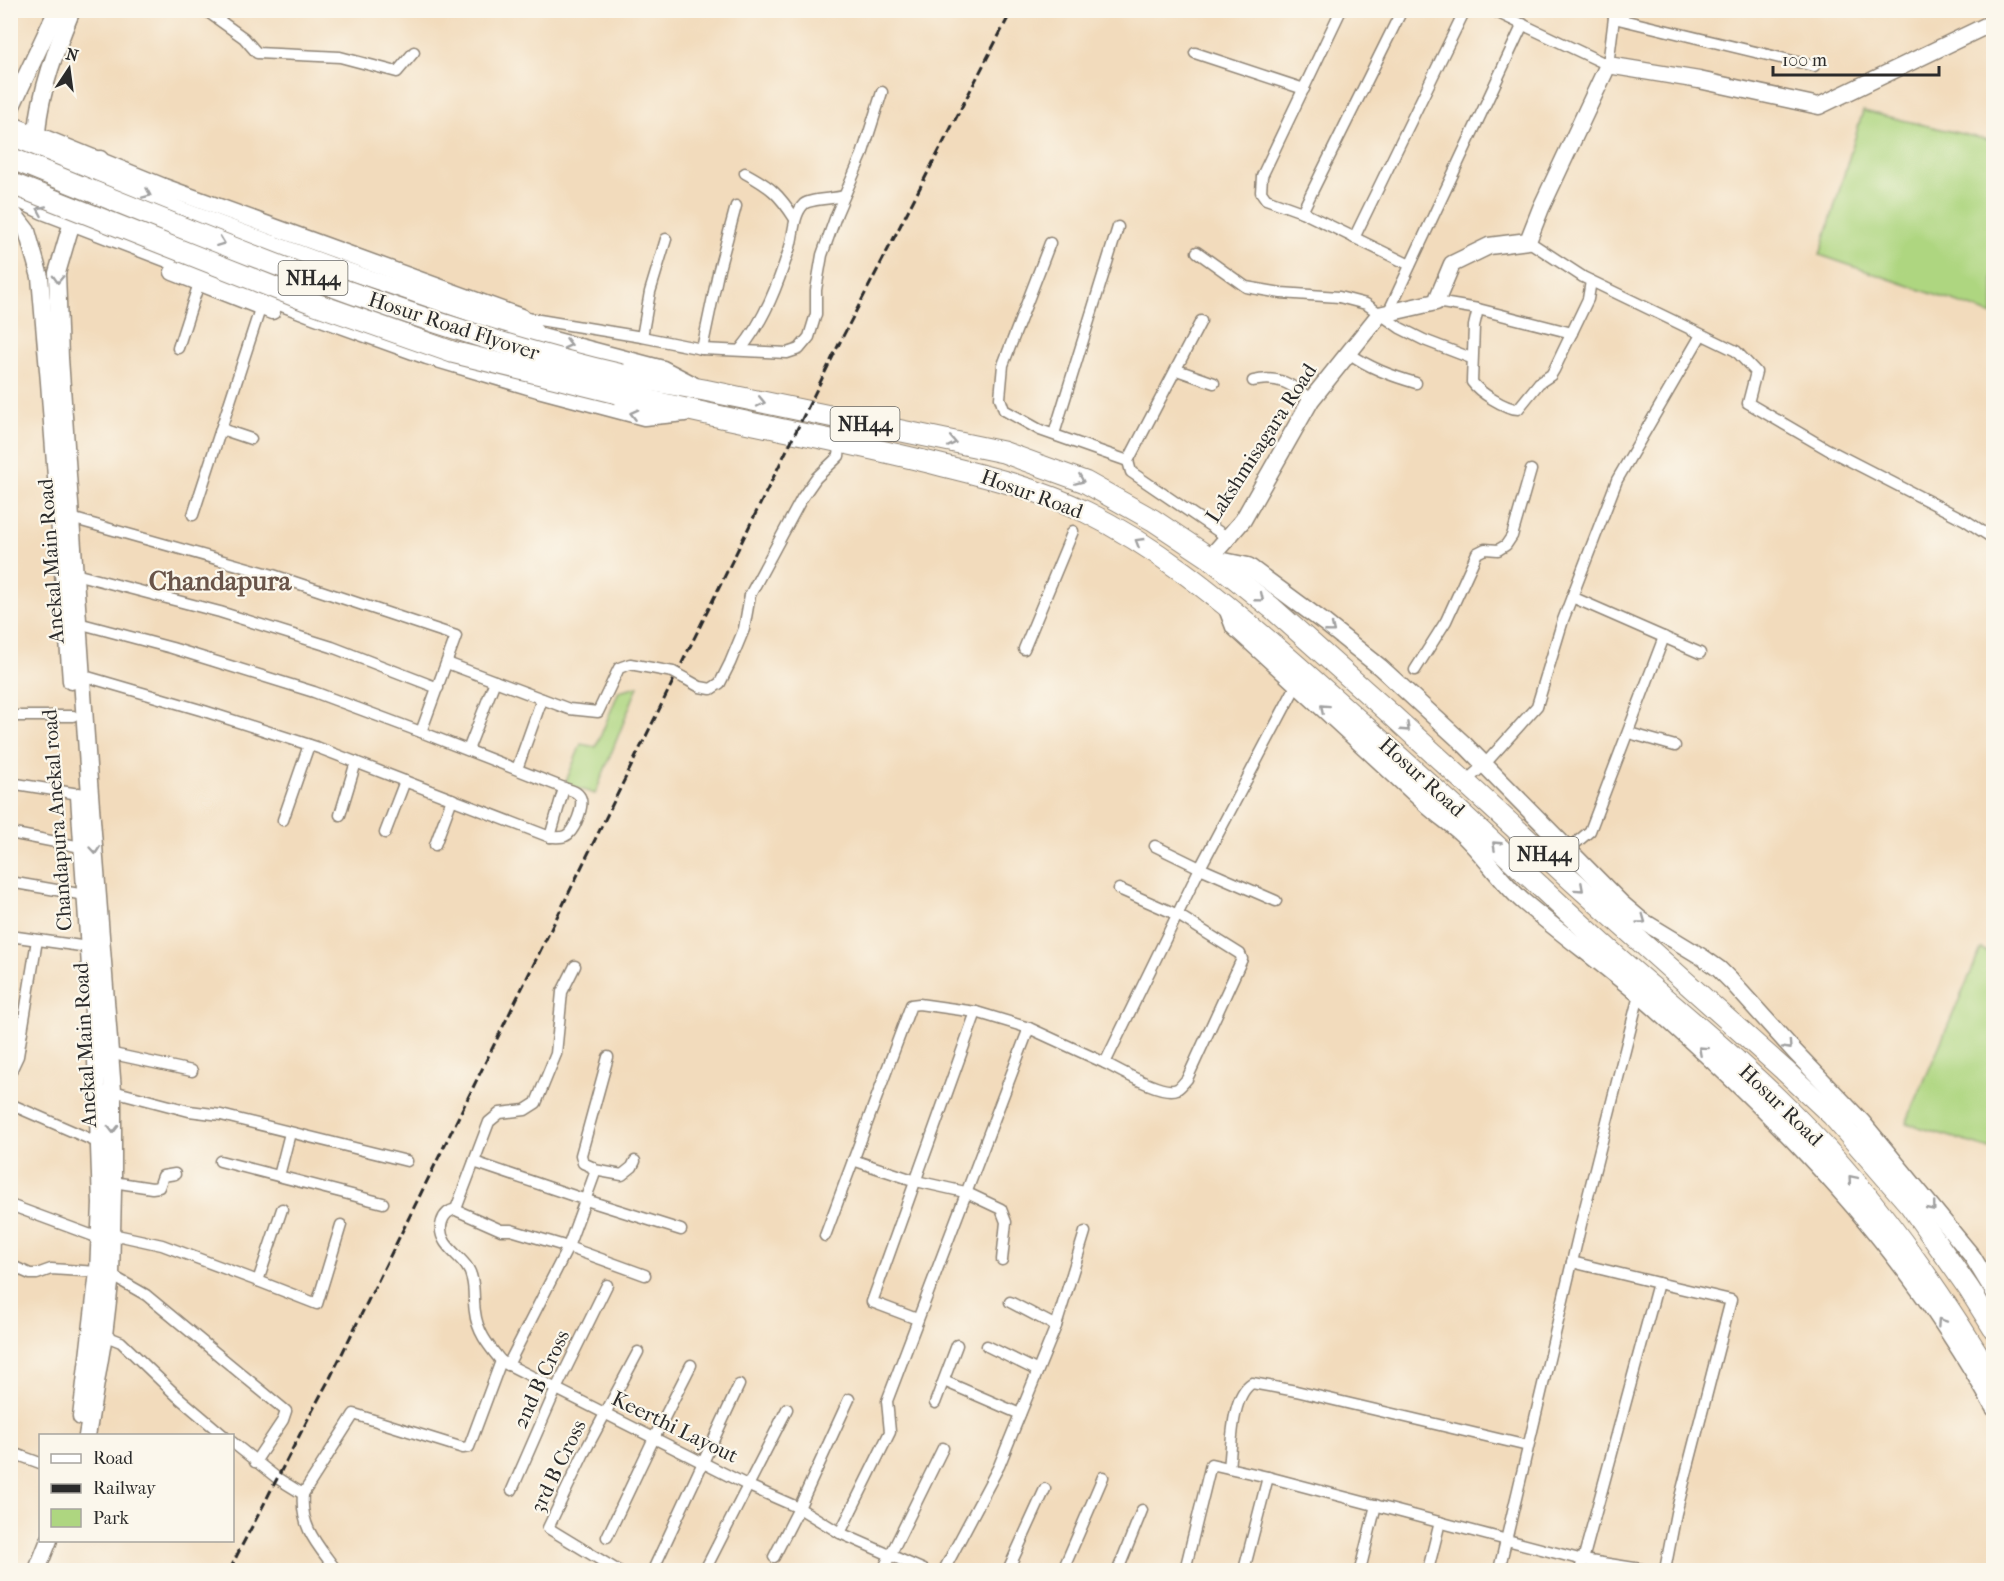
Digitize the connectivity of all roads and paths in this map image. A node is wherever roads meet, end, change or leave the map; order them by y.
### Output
1 (57, 10) edge
2 (72, 10) edge
3 (205, 10) edge
4 (1341, 10) edge
5 (1402, 10) edge
6 (1465, 10) edge
7 (1492, 10) edge
8 (1614, 14) edge
9 (1994, 22) edge
10 (1522, 24) junction
11 (414, 52) dead end
12 (1195, 53) dead end
13 (1608, 65) junction
14 (1814, 66) dead end
15 (1304, 88) junction
16 (882, 92) dead end
17 (10, 110) edge
18 (10, 124) edge
19 (37, 134) junction
20 (10, 139) edge
21 (37, 151) junction
22 (10, 158) edge
23 (96, 165) junction
24 (746, 173) dead end
25 (10, 183) edge
26 (10, 195) edge
27 (844, 196) junction
28 (736, 206) dead end
29 (10, 209) edge
30 (187, 212) junction
31 (1302, 212) junction
32 (795, 219) junction
33 (71, 227) junction
34 (1118, 227) dead end
35 (1354, 237) junction
36 (666, 239) dead end
37 (1528, 241) junction
38 (1050, 243) dead end
39 (1197, 252) dead end
40 (169, 259) junction
41 (1410, 265) junction
42 (201, 277) junction
43 (1591, 281) junction
44 (1436, 302) junction
45 (261, 306) junction
46 (1478, 309) junction
47 (1384, 314) junction
48 (521, 317) junction
49 (1201, 321) dead end
50 (1572, 333) junction
51 (1701, 335) junction
52 (538, 336) junction
53 (642, 337) junction
54 (178, 348) dead end
55 (702, 350) junction
56 (740, 350) junction
57 (1349, 353) junction
58 (1471, 358) junction
59 (463, 367) junction
60 (1177, 370) junction
61 (1253, 381) dead end
62 (1214, 383) dead end
63 (1416, 383) dead end
64 (620, 384) junction
65 (704, 390) junction
66 (1311, 400) junction
67 (692, 412) junction
68 (221, 429) junction
69 (1054, 434) junction
70 (251, 439) dead end
71 (841, 441) junction
72 (1128, 461) junction
73 (1531, 470) dead end
74 (193, 515) dead end
75 (65, 520) junction
76 (1073, 531) dead end
77 (1228, 538) junction
78 (1994, 539) edge
79 (1210, 558) junction
80 (75, 574) junction
81 (1572, 597) junction
82 (1226, 606) junction
83 (78, 623) junction
84 (1664, 638) junction
85 (1024, 649) dead end
86 (1700, 653) dead end
87 (447, 663) junction
88 (1415, 670) dead end
89 (81, 675) junction
90 (495, 681) junction
91 (1297, 684) junction
92 (438, 688) junction
93 (542, 699) junction
94 (10, 716) edge
95 (73, 716) junction
96 (421, 732) junction
97 (1629, 733) junction
98 (309, 745) junction
99 (1675, 746) dead end
100 (468, 750) junction
101 (356, 762) junction
102 (1485, 765) junction
103 (517, 769) junction
104 (405, 781) junction
105 (1465, 782) junction
106 (10, 783) edge
107 (564, 788) junction
108 (79, 794) junction
109 (452, 799) junction
110 (340, 815) dead end
111 (283, 820) dead end
112 (10, 833) edge
113 (385, 833) dead end
114 (550, 837) junction
115 (435, 844) dead end
116 (1155, 846) dead end
117 (81, 847) junction
118 (1561, 857) junction
119 (1200, 868) junction
120 (10, 882) edge
121 (1119, 889) dead end
122 (85, 895) junction
123 (1276, 901) dead end
124 (1178, 915) junction
125 (10, 936) edge
126 (37, 940) junction
127 (88, 946) junction
128 (575, 966) dead end
129 (1639, 995) junction
130 (976, 1012) junction
131 (1029, 1028) junction
132 (103, 1052) junction
133 (608, 1057) dead end
134 (1105, 1064) junction
135 (192, 1071) dead end
136 (10, 1073) edge
137 (113, 1090) junction
138 (10, 1104) edge
139 (290, 1132) junction
140 (99, 1143) junction
141 (853, 1160) junction
142 (220, 1161) dead end
143 (407, 1161) dead end
144 (635, 1161) dead end
145 (474, 1162) junction
146 (594, 1170) junction
147 (175, 1174) dead end
148 (279, 1176) junction
149 (916, 1181) junction
150 (113, 1182) junction
151 (965, 1192) junction
152 (586, 1200) junction
153 (383, 1203) dead end
154 (10, 1205) edge
155 (282, 1209) dead end
156 (456, 1209) junction
157 (341, 1226) dead end
158 (681, 1230) dead end
159 (1085, 1232) dead end
160 (106, 1236) junction
161 (825, 1236) dead end
162 (568, 1247) junction
163 (1002, 1260) dead end
164 (1572, 1262) junction
165 (10, 1265) edge
166 (104, 1274) junction
167 (645, 1275) dead end
168 (258, 1281) junction
169 (1658, 1283) junction
170 (607, 1285) dead end
171 (1994, 1292) edge
172 (1010, 1302) dead end
173 (917, 1319) junction
174 (1056, 1326) junction
175 (1994, 1329) edge
176 (98, 1333) junction
177 (957, 1345) dead end
178 (987, 1346) dead end
179 (638, 1352) dead end
180 (504, 1363) junction
181 (691, 1365) dead end
182 (1036, 1370) junction
183 (944, 1380) junction
184 (1994, 1382) edge
185 (740, 1385) dead end
186 (556, 1389) junction
187 (849, 1399) dead end
188 (935, 1403) dead end
189 (1994, 1408) edge
190 (786, 1409) dead end
191 (605, 1414) junction
192 (1020, 1414) junction
193 (78, 1434) edge
194 (87, 1434) edge
195 (222, 1434) edge
196 (654, 1438) junction
197 (234, 1444) edge
198 (1528, 1446) junction
199 (943, 1448) dead end
200 (10, 1452) edge
201 (255, 1462) junction
202 (39, 1463) edge
203 (703, 1463) junction
204 (1228, 1468) junction
205 (1268, 1477) junction
206 (1103, 1478) dead end
207 (749, 1486) junction
208 (1045, 1489) dead end
209 (512, 1490) dead end
210 (303, 1494) junction
211 (1376, 1505) junction
212 (799, 1508) junction
213 (1142, 1510) dead end
214 (1440, 1522) junction
215 (840, 1533) junction
216 (607, 1537) dead end
217 (1506, 1540) junction
218 (48, 1542) edge
219 (59, 1542) edge
220 (889, 1556) junction
221 (774, 1557) dead end
222 (1581, 1565) edge
223 (37, 1570) edge
224 (48, 1570) edge
225 (334, 1570) edge
226 (617, 1570) edge
227 (653, 1570) edge
228 (705, 1570) edge
229 (883, 1570) edge
230 (924, 1570) edge
231 (944, 1570) edge
232 (1008, 1570) edge
233 (1063, 1570) edge
234 (1118, 1570) edge
235 (1185, 1570) edge
236 (1244, 1570) edge
237 (1360, 1570) edge
238 (1428, 1570) edge
239 (1499, 1570) edge
240 (1647, 1570) edge
241 (1665, 1570) edge

1 - 17 main road
2 - 19 main road
3 - 11 street
4 - 15 street
5 - 31 street
6 - 35 street
7 - 10 street
8 - 13 street
8 - 14 street
9 - 13 main road
10 - 13 street
10 - 41 street
12 - 15 street
13 - 37 main road
15 - 31 street
16 - 27 street
18 - 19 main road
19 - 21 main road
19 - 23 main road
20 - 21 main road
21 - 23 main road
22 -> 64 highway, Hosur Road Flyover / NH44, bridge
23 -> 30 main road
23 - 33 main road, Anekal Main Road
23 - 48 main road
24 - 32 street
25 - 64 highway, Hosur Road Flyover / NH44, bridge
33 -> 26 main road
27 - 32 street
27 - 56 street
28 - 55 street
29 - 75 main road, Chandapura Anekal road
30 - 40 main road
30 - 52 main road
31 - 35 street
32 - 56 street
33 - 40 main road
33 - 42 main road
33 -> 75 main road, Anekal Main Road
34 - 69 street
35 - 41 street
36 - 53 street
37 - 43 street
37 - 44 main road
38 - 69 street
39 - 47 street
40 - 42 main road
41 - 47 street
42 - 45 main road
42 - 54 street
42 - 59 main road
43 - 50 street
43 - 51 street
44 - 46 street
44 - 47 main road
45 - 59 main road
45 - 68 street
46 - 50 street
46 - 58 street
47 - 57 main road, Lakshmisagara Road
47 - 58 street
48 - 52 main road
48 - 53 street
49 - 60 street
50 - 58 street
51 - 78 street
51 - 81 street
52 -> 65 main road
53 - 55 street
55 - 56 street
57 - 63 street
57 - 66 main road, Lakshmisagara Road
67 -> 59 main road
60 - 62 street
60 - 72 street
61 - 66 street
64 - 65 highway, Hosur Road Flyover / NH44
64 - 67 highway, Hosur Road Flyover / NH44
65 -> 79 highway, Hosur Road / NH44
66 - 77 main road, Lakshmisagara Road
67 - 71 highway, Hosur Road / NH44
68 - 70 street
68 - 74 street
69 - 72 street
82 -> 71 highway, Hosur Road / NH44
71 - 93 street, bridge
72 - 77 street
73 - 88 street
75 - 80 main road, Anekal Main Road
75 - 87 street
75 - 95 main road, Chandapura Anekal road
76 - 85 street
77 - 79 main road, Lakshmisagara Road
79 -> 102 main road
79 -> 105 highway, Hosur Road / NH44
80 - 83 main road, Anekal Main Road
80 - 92 street
81 - 84 street
81 - 102 street
82 - 91 main road
184 -> 82 highway, Hosur Road / NH44
83 - 89 main road, Anekal Main Road
83 - 96 street
84 - 86 street
84 - 97 street
87 - 90 street
87 - 92 street
89 - 98 street
89 -> 132 main road, Anekal Main Road
90 - 93 street
90 - 100 street
91 - 119 street
129 -> 91 main road
92 - 96 street
93 - 103 street
94 - 95 street
95 - 108 main road, Chandapura Anekal road
96 - 100 street
97 - 99 street
97 - 118 street
98 - 101 street
98 - 111 street
100 - 103 street
101 - 104 street
101 - 110 street
102 - 105 street
102 - 118 main road
103 - 107 street
104 - 109 street
104 - 113 street
105 - 118 highway, Hosur Road / NH44
106 - 108 street
107 - 114 street
107 - 114 street
108 - 117 main road, Chandapura Anekal road
109 - 114 street
109 - 115 street
112 - 117 street
116 - 119 street
117 - 122 main road, Chandapura Anekal road
118 -> 171 main road
118 -> 175 highway, Hosur Road / NH44
119 - 123 street
119 - 124 street
120 - 122 street
121 - 124 street
122 - 127 main road, Chandapura Anekal road
124 - 134 street
124 - 134 street
125 - 126 street
126 - 127 street
126 - 136 street
127 - 132 main road, Chandapura Anekal road
128 - 145 street
129 - 164 street
189 -> 129 main road
130 - 131 street
130 - 141 street
130 - 149 street
131 - 134 street
131 - 151 street
132 - 135 street
132 - 137 main road, Anekal Main Road
132 - 140 main road, Chandapura Anekal road
133 - 146 street
137 - 139 street
137 -> 150 main road, Anekal Main Road
138 - 140 street
139 - 143 street
139 - 148 street
140 - 160 main road, Chandapura Anekal road
141 - 149 street
141 - 161 street
142 - 148 street
144 - 146 street
145 - 152 street
145 - 156 street
146 - 152 street
147 - 150 street
148 - 153 street
149 - 151 street
149 - 173 street
150 - 160 main road, Anekal Main Road
151 - 163 street
151 - 173 street
152 - 158 street
152 - 162 street
154 - 160 street
155 - 168 street
156 - 162 street
156 - 180 street
157 - 168 street
159 - 174 street
160 - 166 main road, Anekal Main Road
160 - 168 street
162 - 167 street
162 - 180 street
164 - 169 street
164 - 198 street
165 - 166 street
166 - 176 main road, Anekal Main Road
166 - 201 street
169 - 222 street
169 - 241 street
170 - 186 street, 2nd B Cross
172 - 174 street
173 - 215 street
174 - 182 street
176 - 193 main road
176 - 194 main road, Anekal Main Road
176 - 195 street
177 - 183 street
178 - 182 street
179 - 191 street
180 - 186 street, Keerthi Layout
180 - 210 street
181 - 196 street
182 - 192 street
183 - 188 street
183 - 192 street
185 - 203 street
186 - 191 street, Keerthi Layout
186 - 209 street, 2nd B Cross
187 - 212 street
190 - 207 street
191 - 196 street, Keerthi Layout
191 - 226 street, 3rd B Cross
192 - 231 street
196 - 203 street, Keerthi Layout
196 - 216 street
197 - 201 street
198 - 204 street
198 - 217 street
199 - 220 street
200 - 202 street
201 - 210 street
203 - 207 street, Keerthi Layout
203 - 227 street
204 - 205 street
204 - 235 street
205 - 211 street
205 - 236 street
206 - 233 street
207 - 212 street, Keerthi Layout
207 - 228 street
208 - 232 street
210 - 225 street
211 - 214 street
211 - 237 street
212 - 215 street, Keerthi Layout
212 - 221 street
213 - 234 street
214 - 217 street
214 - 238 street
215 - 220 street, Keerthi Layout
217 - 222 street
217 - 239 street
218 - 223 main road
219 - 224 main road
220 - 229 street
220 - 230 street, Keerthi Layout
222 - 240 street

